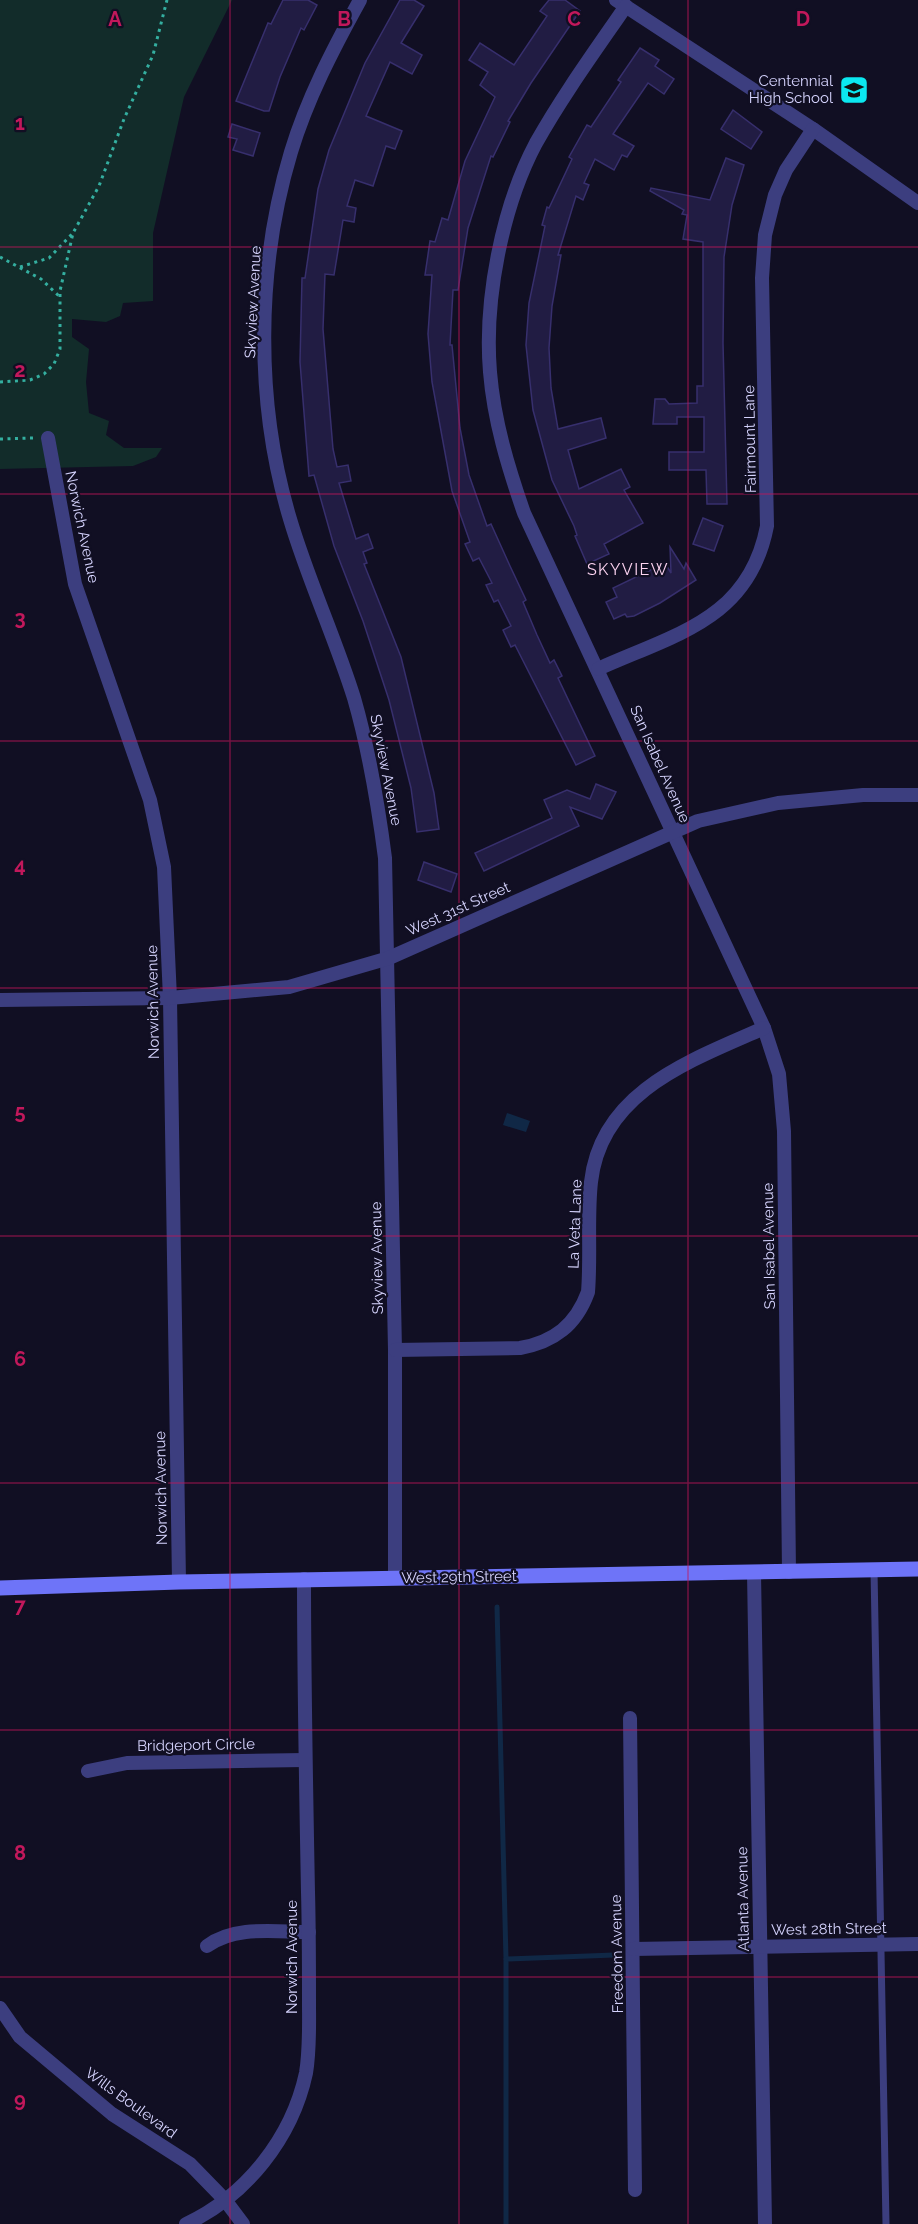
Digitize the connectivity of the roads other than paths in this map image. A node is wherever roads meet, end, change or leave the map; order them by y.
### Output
1 (360, 0) edge
2 (621, 3) edge
3 (813, 129) junction
4 (918, 203) edge
5 (48, 438) road end
6 (598, 669) junction
7 (918, 795) edge
8 (672, 831) junction
9 (388, 958) junction
10 (170, 998) junction
11 (0, 1000) edge
12 (764, 1028) junction
13 (394, 1350) junction
14 (918, 1569) edge
15 (874, 1570) junction
16 (789, 1572) junction
17 (754, 1573) junction
18 (394, 1577) junction
19 (303, 1579) junction
20 (179, 1582) junction
21 (0, 1588) edge
22 (630, 1718) dead end
23 (305, 1760) junction
24 (88, 1771) dead end
25 (309, 1932) junction
26 (918, 1944) edge
27 (881, 1945) junction
28 (207, 1946) dead end
29 (760, 1947) junction
30 (633, 1949) junction
31 (0, 2008) edge
32 (635, 2190) dead end
33 (225, 2200) junction
34 (186, 2224) edge
35 (243, 2224) edge
36 (765, 2224) edge
37 (886, 2224) edge

1 - 9 street, Skyview Avenue
2 - 3 street
2 - 6 street, San Isabel Avenue
3 - 4 street
3 - 6 street, Fairmount Lane
5 - 10 street, Norwich Avenue
6 - 8 street, San Isabel Avenue
7 - 8 street, West 31st Street
8 - 9 street, West 31st Street
8 - 12 street, San Isabel Avenue
9 - 10 street, West 31st Street
9 - 13 street, Skyview Avenue
10 - 11 street, West 31st Street
10 - 20 street, Norwich Avenue
12 - 13 street, La Veta Lane
12 - 16 street, San Isabel Avenue
13 - 18 street, Skyview Avenue
14 - 15 street, West 29th Street
15 - 16 street, West 29th Street
15 - 27 lane
16 - 17 street, West 29th Street
17 - 18 street, West 29th Street
17 - 29 street, Atlanta Avenue
18 - 19 street, West 29th Street
19 - 20 street, West 29th Street
19 - 23 street, Norwich Avenue
20 - 21 street, West 29th Street
22 - 30 street, Freedom Avenue
23 - 24 street, Bridgeport Circle
23 - 25 street, Norwich Avenue
25 - 28 street
25 - 33 street, Norwich Avenue
26 - 27 street, West 28th Street
27 - 29 street, West 28th Street
27 - 37 lane
29 - 30 street, West 28th Street
29 - 36 street, Atlanta Avenue
30 - 32 street, Freedom Avenue
31 - 33 street, Wills Boulevard
33 - 34 street, Norwich Avenue
33 - 35 street, Wills Boulevard

